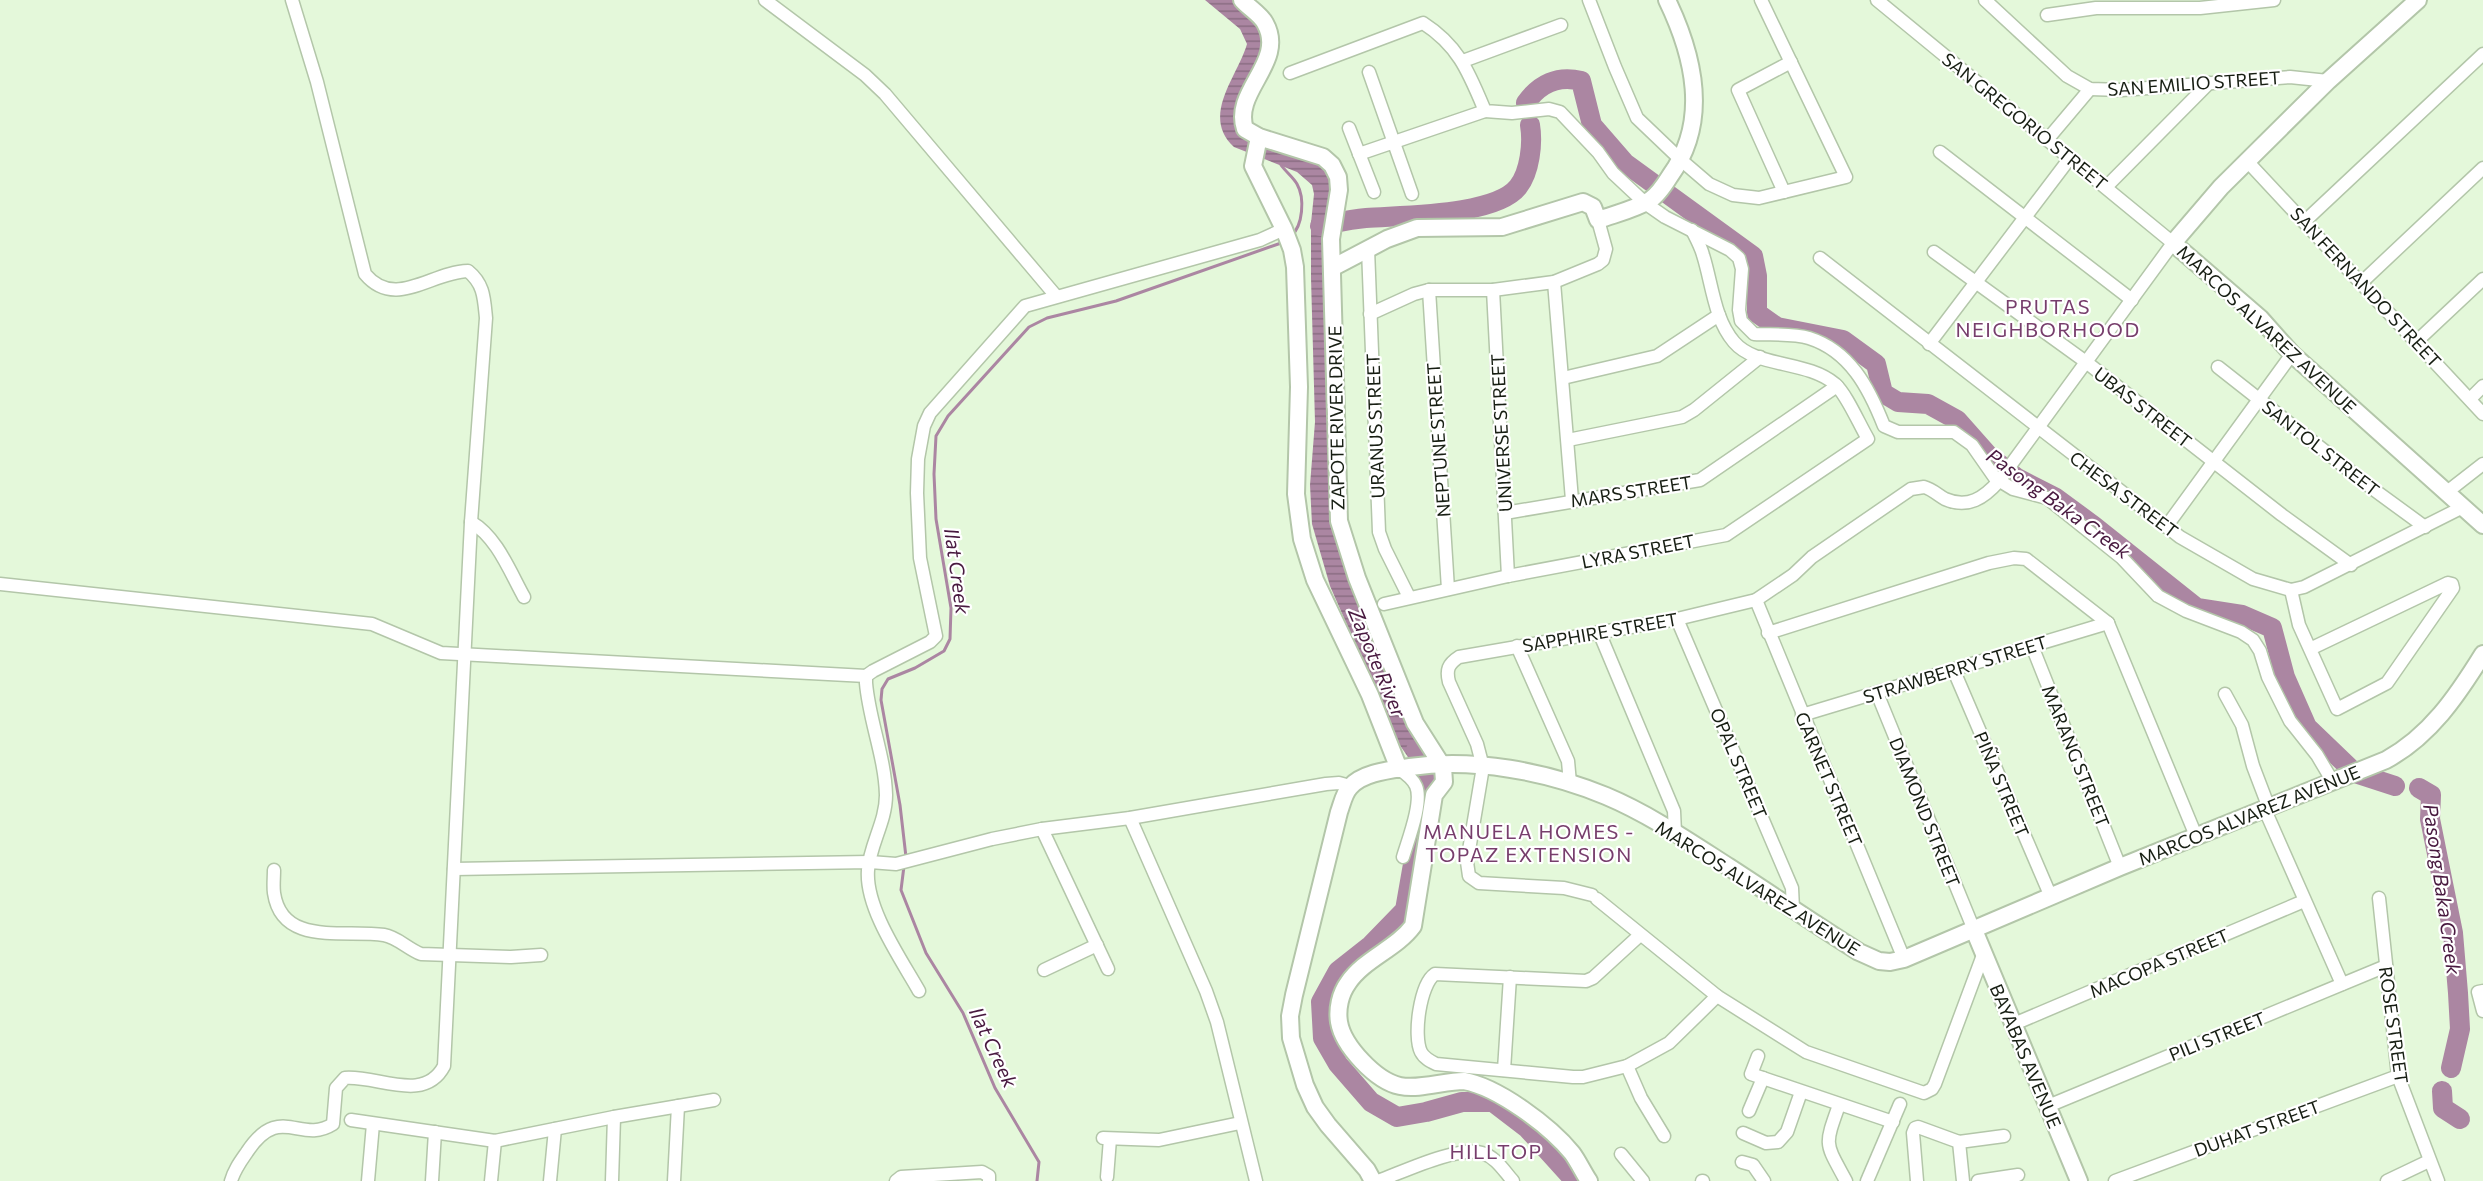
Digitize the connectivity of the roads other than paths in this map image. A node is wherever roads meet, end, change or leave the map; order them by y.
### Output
1 (292, 0) edge
2 (765, 0) edge
3 (1242, 0) edge
4 (1589, 0) edge
5 (1667, 0) edge
6 (1761, 0) edge
7 (1877, 0) edge
8 (1985, 0) edge
9 (2274, 0) edge
10 (2418, 0) edge
11 (2095, 4) edge
12 (2201, 4) edge
13 (2047, 15) dead end
14 (1561, 25) dead end
15 (2483, 54) edge
16 (1463, 61) junction
17 (1791, 62) junction
18 (1369, 72) dead end
19 (1290, 73) dead end
20 (2328, 81) junction
21 (2209, 83) junction
22 (2090, 89) junction
23 (1485, 111) junction
24 (1349, 128) dead end
25 (1258, 139) junction
26 (2047, 140) junction
27 (1393, 142) junction
28 (1940, 152) dead end
29 (1359, 154) junction
30 (2070, 158) junction
31 (1681, 160) junction
32 (2247, 161) junction
33 (2483, 168) edge
34 (2106, 187) junction
35 (1374, 192) dead end
36 (1784, 192) junction
37 (1412, 194) dead end
38 (1649, 200) junction
39 (2025, 218) junction
40 (1598, 220) junction
41 (2304, 222) junction
42 (1692, 230) junction
43 (1285, 231) junction
44 (2173, 243) junction
45 (1368, 249) junction
46 (1934, 252) dead end
47 (1820, 258) dead end
48 (1332, 268) junction
49 (2483, 279) edge
50 (1554, 282) junction
51 (1976, 283) junction
52 (2361, 283) junction
53 (1429, 290) junction
54 (1493, 290) junction
55 (1056, 296) junction
56 (2132, 300) junction
57 (1370, 314) junction
58 (1719, 315) junction
59 (2417, 341) junction
60 (1929, 344) junction
61 (2292, 354) junction
62 (1760, 357) junction
63 (2086, 362) junction
64 (2218, 367) dead end
65 (1563, 378) junction
66 (1837, 386) junction
67 (2483, 386) edge
68 (2258, 399) junction
69 (2470, 399) junction
70 (2483, 414) edge
71 (2037, 428) junction
72 (1568, 440) junction
73 (2213, 462) junction
74 (2483, 464) edge
75 (1999, 481) junction
76 (2447, 492) junction
77 (1572, 500) junction
78 (2463, 507) junction
79 (1505, 513) junction
80 (471, 522) junction
81 (2483, 525) edge
82 (2166, 527) junction
83 (2426, 527) junction
84 (2351, 565) junction
85 (1508, 576) junction
86 (0, 584) edge
87 (1448, 590) junction
88 (2291, 590) junction
89 (524, 597) dead end
90 (1409, 597) junction
91 (1756, 600) junction
92 (1384, 604) dead end
93 (1677, 619) junction
94 (2108, 623) junction
95 (1599, 632) junction
96 (1768, 633) junction
97 (1517, 646) junction
98 (2032, 646) junction
99 (2310, 649) junction
100 (465, 654) junction
101 (2483, 654) edge
102 (1954, 671) junction
103 (866, 676) junction
104 (1877, 693) junction
105 (2225, 694) dead end
106 (1802, 715) junction
107 (1436, 763) junction
108 (1483, 766) junction
109 (1406, 768) junction
110 (2337, 781) junction
111 (1570, 783) junction
112 (1350, 786) junction
113 (2267, 809) junction
114 (1130, 818) junction
115 (1042, 829) junction
116 (1675, 833) junction
117 (2196, 836) junction
118 (1403, 857) dead end
119 (870, 862) junction
120 (2120, 867) junction
121 (454, 869) junction
122 (274, 870) dead end
123 (2051, 897) junction
124 (2379, 898) dead end
125 (2304, 901) junction
126 (1793, 909) junction
127 (1974, 930) junction
128 (1640, 935) junction
129 (1097, 945) junction
130 (541, 955) dead end
131 (1983, 955) junction
132 (449, 956) junction
133 (1904, 959) junction
134 (2386, 966) junction
135 (1108, 969) dead end
136 (1044, 970) dead end
137 (1510, 977) junction
138 (2342, 984) junction
139 (919, 991) dead end
140 (2480, 992) edge
141 (1717, 996) junction
142 (2483, 1011) edge
143 (2014, 1024) junction
144 (1758, 1056) dead end
145 (1627, 1066) junction
146 (1504, 1070) junction
147 (2398, 1076) junction
148 (1764, 1078) junction
149 (1801, 1092) junction
150 (714, 1101) dead end
151 (1900, 1104) dead end
152 (1839, 1105) junction
153 (678, 1106) junction
154 (2048, 1106) junction
155 (1749, 1111) dead end
156 (614, 1117) junction
157 (351, 1120) dead end
158 (1893, 1122) junction
159 (1240, 1123) junction
160 (373, 1124) junction
161 (555, 1129) junction
162 (435, 1132) junction
163 (1743, 1133) dead end
164 (1664, 1136) dead end
165 (2004, 1136) dead end
166 (495, 1141) junction
167 (1959, 1142) junction
168 (1621, 1154) dead end
169 (2429, 1161) junction
170 (1742, 1162) dead end
171 (2018, 1175) dead end
172 (1107, 1178) dead end
173 (231, 1181) edge
174 (368, 1181) edge
175 (432, 1181) edge
176 (491, 1181) edge
177 (550, 1181) edge
178 (612, 1181) edge
179 (674, 1181) edge
180 (896, 1181) edge
181 (990, 1181) edge
182 (1256, 1181) edge
183 (1373, 1181) edge
184 (1378, 1181) edge
185 (1513, 1181) edge
186 (1588, 1181) edge
187 (1643, 1181) edge
188 (1764, 1181) edge
189 (1846, 1181) edge
190 (1867, 1181) edge
191 (1917, 1181) edge
192 (1963, 1181) edge
193 (1978, 1181) edge
194 (2079, 1181) edge
195 (2115, 1181) edge
196 (2386, 1181) edge
197 (2438, 1181) edge

1 - 80 street
2 - 55 street
3 - 25 main road
4 - 31 street
5 - 31 main road
6 - 17 street
7 - 26 street, SAN GREGORIO STREET
8 - 22 street, SAN EMILIO STREET
9 - 12 street
10 - 20 main road, MARCOS ALVAREZ AVENUE
11 - 12 street
11 - 13 street
14 - 16 street
15 - 41 street
16 - 19 street
16 - 23 street
17 - 36 street
17 - 36 street
18 - 27 street
20 - 21 street, SAN EMILIO STREET
20 - 32 main road, MARCOS ALVAREZ AVENUE
21 - 22 street, SAN EMILIO STREET
21 - 34 street
22 - 26 street
23 - 27 street
23 - 38 street
24 - 29 street
25 - 43 main road, ZAPOTE RIVER DRIVE
25 - 48 main road, ZAPOTE RIVER DRIVE
26 - 30 street, SAN GREGORIO STREET
27 - 29 street
27 - 37 street
28 - 39 street
29 - 35 street
30 - 34 street, SAN GREGORIO STREET
30 - 39 street
31 - 36 street
31 - 38 main road
32 - 41 street, SAN FERNANDO STREET
32 - 44 main road, MARCOS ALVAREZ AVENUE
33 - 52 street
34 - 44 street, SAN GREGORIO STREET
38 - 40 main road
38 - 42 street
39 - 51 street
39 - 56 street
40 - 45 main road
40 - 50 street
41 - 52 street, SAN FERNANDO STREET
42 - 58 street
42 - 75 street
43 - 55 street
43 - 109 main road, ZAPOTE RIVER DRIVE
44 - 56 street
44 - 61 main road, MARCOS ALVAREZ AVENUE
45 - 48 main road
45 - 57 street, URANUS STREET
46 - 51 street, UBAS STREET
47 - 60 street, CHESA STREET
48 - 107 main road, ZAPOTE RIVER DRIVE
49 - 59 street
50 - 54 street
50 - 65 street
51 - 60 street
51 - 63 street, UBAS STREET
52 - 59 street, SAN FERNANDO STREET
53 - 54 street
53 - 57 street
53 - 87 street, NEPTUNE STREET
54 - 79 street, UNIVERSE STREET
55 - 103 street
56 - 63 street
57 - 90 street, URANUS STREET
58 - 62 street
58 - 65 street
59 - 69 street, SAN FERNANDO STREET
60 - 71 street, CHESA STREET
61 - 68 street
61 - 76 main road, MARCOS ALVAREZ AVENUE
62 - 66 street
62 - 72 street
63 - 71 street
63 - 73 street, UBAS STREET
64 - 68 street, SANTOL STREET
65 - 72 street
66 - 77 street, MARS STREET
66 - 85 street, LYRA STREET
67 - 69 street
68 - 73 street
68 - 83 street, SANTOL STREET
69 - 70 street, SAN FERNANDO STREET
71 - 75 street
71 - 82 street, CHESA STREET
72 - 77 street
73 - 82 street
73 - 84 street, UBAS STREET
74 - 76 street
75 - 91 street
75 - 110 street
76 - 78 main road, MARCOS ALVAREZ AVENUE
77 - 79 street, MARS STREET
78 - 81 main road, MARCOS ALVAREZ AVENUE
78 - 83 street
79 - 85 street, UNIVERSE STREET
80 - 89 street
80 - 100 street
82 - 88 street, CHESA STREET
83 - 84 street
84 - 88 street
85 - 87 street, LYRA STREET
86 - 100 street
87 - 90 street, LYRA STREET
88 - 99 street
90 - 92 street, LYRA STREET
91 - 93 street, SAPPHIRE STREET
91 - 96 street, GARNET STREET
93 - 95 street, SAPPHIRE STREET
93 - 126 street, OPAL STREET
94 - 96 street
94 - 98 street, STRAWBERRY STREET
94 - 117 street
95 - 97 street, SAPPHIRE STREET
95 - 116 street
96 - 106 street, GARNET STREET
97 - 108 street, SAPPHIRE STREET
97 - 111 street
98 - 102 street, STRAWBERRY STREET
98 - 120 street, MARANG STREET
99 - 99 street
100 - 103 street
100 - 121 street
101 - 110 main road, MARCOS ALVAREZ AVENUE
102 - 104 street, STRAWBERRY STREET
102 - 123 street, PIÑA STREET
103 - 119 street
104 - 106 street, STRAWBERRY STREET
104 - 127 street, DIAMOND STREET
105 - 113 street
106 - 133 street, GARNET STREET
107 - 108 main road, MARCOS ALVAREZ AVENUE
107 - 109 main road, MARCOS ALVAREZ AVENUE
107 - 186 main road
108 - 111 main road, MARCOS ALVAREZ AVENUE
108 - 128 street
109 - 112 main road, MARCOS ALVAREZ AVENUE
109 - 118 street
110 - 113 main road, MARCOS ALVAREZ AVENUE
111 - 116 main road, MARCOS ALVAREZ AVENUE
112 - 114 street
112 - 183 main road
113 - 117 main road, MARCOS ALVAREZ AVENUE
113 - 125 street
114 - 115 street
114 - 159 street
115 - 119 street
115 - 129 street
116 - 126 main road, MARCOS ALVAREZ AVENUE
117 - 120 main road, MARCOS ALVAREZ AVENUE
119 - 121 street
119 - 139 street
120 - 123 main road, MARCOS ALVAREZ AVENUE
121 - 132 street
122 - 132 street
123 - 127 main road, MARCOS ALVAREZ AVENUE
124 - 134 street, ROSE STREET
125 - 138 street
125 - 143 street, MACOPA STREET
126 - 133 main road, MARCOS ALVAREZ AVENUE
127 - 131 main road, BAYABAS AVENUE
127 - 133 main road, MARCOS ALVAREZ AVENUE
128 - 137 street
128 - 141 street
129 - 135 street
129 - 136 street
130 - 132 street
131 - 141 street
131 - 143 main road, BAYABAS AVENUE
132 - 173 street
134 - 138 street, PILI STREET
134 - 147 street, ROSE STREET
137 - 146 street
137 - 146 street
138 - 154 street, PILI STREET
140 - 142 street
141 - 145 street
143 - 154 main road, BAYABAS AVENUE
144 - 148 street
145 - 146 street
145 - 164 street
147 - 169 street, ROSE STREET
147 - 195 street, DUHAT STREET
148 - 149 street
148 - 155 street
149 - 152 street
149 - 163 street
150 - 153 street
151 - 158 street
152 - 158 street
152 - 189 street
153 - 156 street
153 - 179 street
154 - 194 main road, BAYABAS AVENUE
156 - 161 street
156 - 178 street
157 - 160 street
158 - 190 street
159 - 172 street
159 - 182 street
160 - 162 street
160 - 174 street
161 - 166 street
161 - 177 street
162 - 166 street
162 - 175 street
165 - 167 street
166 - 176 street
167 - 191 street
167 - 192 street
168 - 187 street
169 - 196 street
169 - 197 street, ROSE STREET
170 - 188 street
171 - 193 street
180 - 181 street
184 - 185 street

